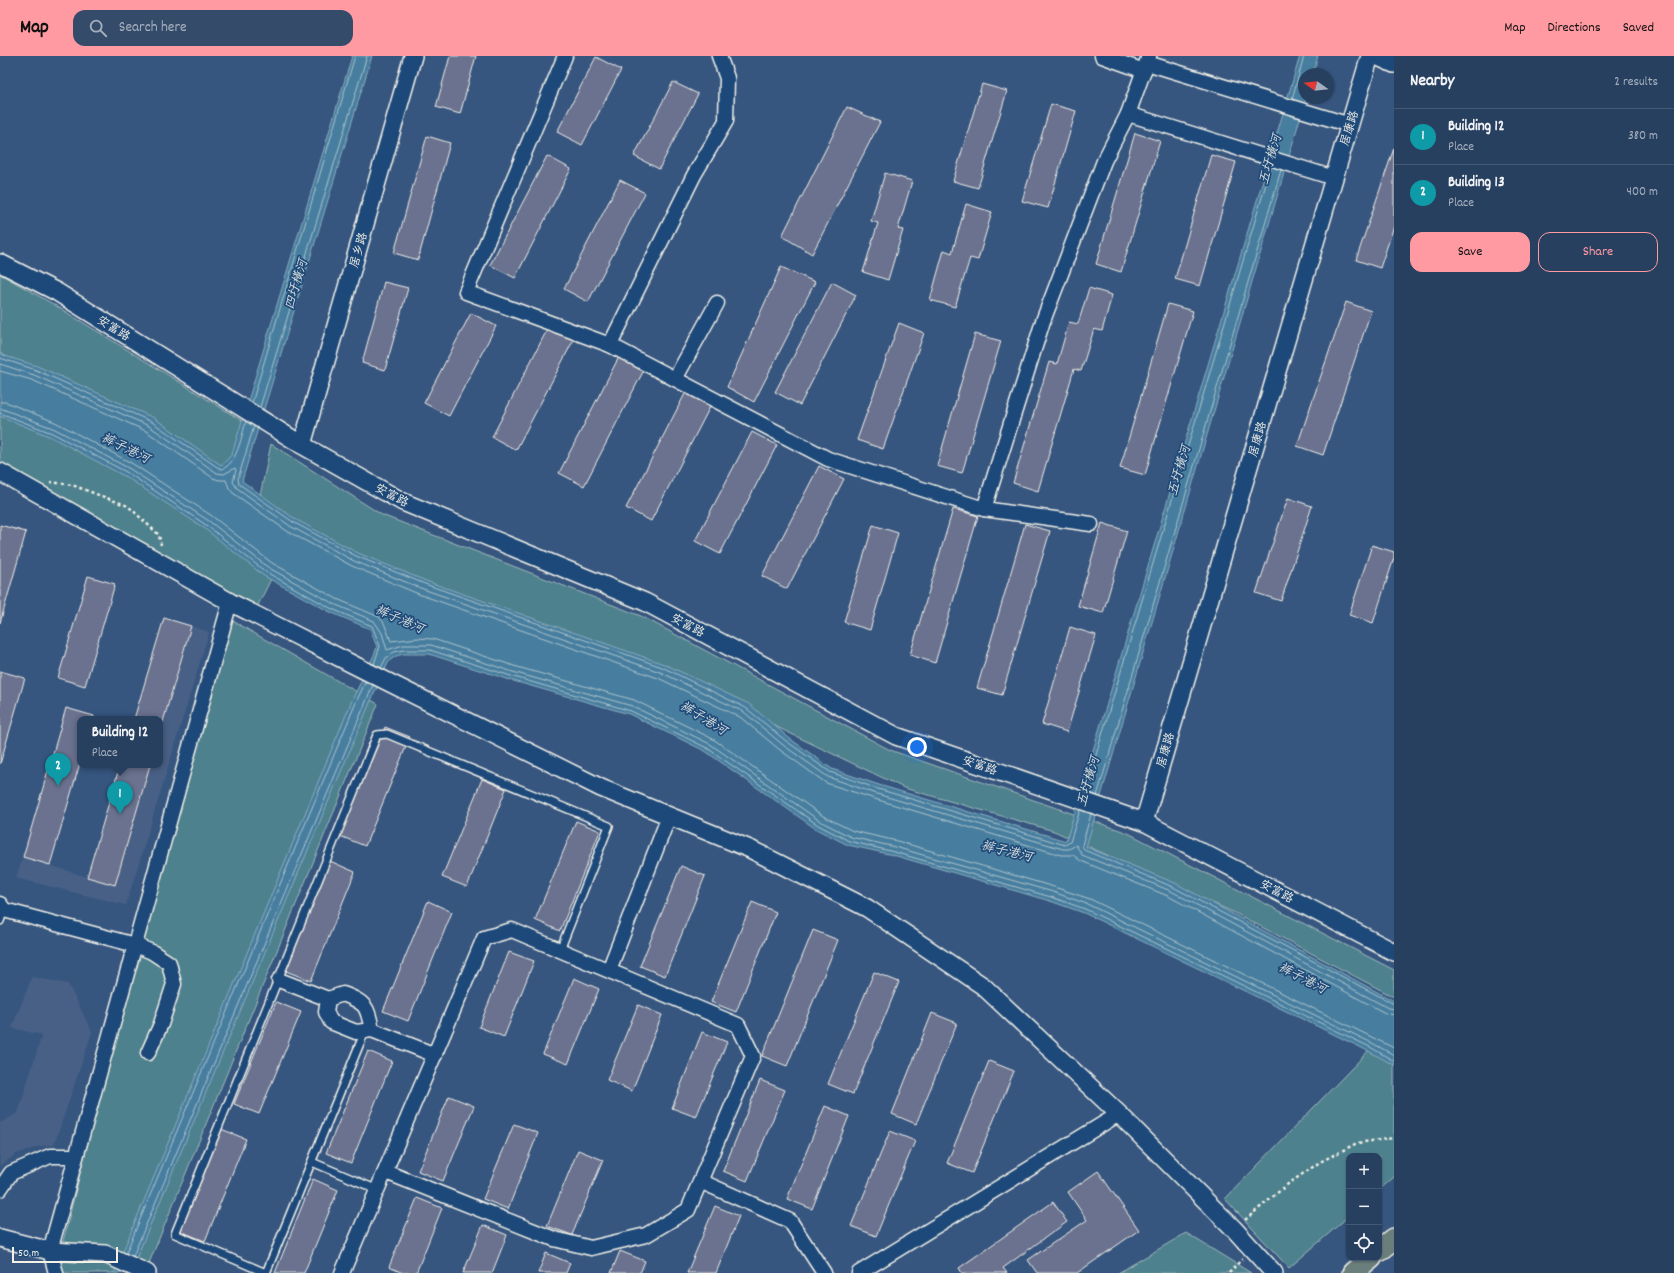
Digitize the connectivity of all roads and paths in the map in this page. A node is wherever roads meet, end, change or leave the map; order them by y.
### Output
1 (413, 56) edge
2 (565, 56) edge
3 (718, 56) edge
4 (1102, 56) edge
5 (1370, 56) edge
6 (1376, 56) edge
7 (1146, 63) edge
8 (1394, 64) edge
9 (1128, 114) junction
10 (1350, 125) junction
11 (1334, 178) junction
12 (0, 263) edge
13 (717, 303) dead end
14 (610, 345) junction
15 (675, 380) junction
16 (302, 445) junction
17 (0, 472) edge
18 (48, 481) dead end
19 (984, 509) junction
20 (1091, 524) dead end
21 (165, 565) junction
22 (230, 602) junction
23 (669, 816) junction
24 (1144, 822) junction
25 (1, 912) edge
26 (135, 945) junction
27 (560, 950) junction
28 (1394, 952) edge
29 (608, 970) junction
30 (279, 980) junction
31 (328, 1000) junction
32 (369, 1030) junction
33 (148, 1053) dead end
34 (435, 1055) junction
35 (1119, 1114) junction
36 (1394, 1138) edge
37 (76, 1156) junction
38 (312, 1162) junction
39 (386, 1172) junction
40 (700, 1182) junction
41 (0, 1189) edge
42 (378, 1190) junction
43 (1234, 1229) junction
44 (0, 1238) edge
45 (1394, 1239) edge
46 (1382, 1249) edge
47 (50, 1251) junction
48 (1367, 1261) edge
49 (143, 1271) edge
50 (56, 1273) edge
51 (266, 1273) edge
52 (342, 1273) edge
53 (824, 1273) edge
54 (859, 1273) edge
55 (1274, 1273) edge
56 (1353, 1273) edge

1 - 16 street, 居乡路
2 - 14 street
3 - 14 street
4 - 7 street
5 - 10 street, 居康路
6 - 8 street
7 - 9 street
7 - 10 street
9 - 11 street
9 - 19 street
10 - 11 street, 居康路
11 - 24 street, 居康路
12 - 16 street, 安富路
13 - 15 street
14 - 15 street
15 - 19 street
16 - 24 street, 安富路
17 - 21 street
18 - 21 path
19 - 20 street
21 - 22 street
22 - 23 street
22 - 26 street
23 - 29 street
23 - 35 street
24 - 28 street, 安富路
25 - 26 street
26 - 33 street
26 - 37 street
27 - 29 street
27 - 30 lane
27 - 34 street
29 - 40 street
30 - 31 street
30 - 51 lane
31 - 32 street
31 - 32 street
32 - 34 street
32 - 38 lane
34 - 39 street
35 - 43 street
35 - 54 street
36 - 43 path
37 - 41 street
37 - 47 street
38 - 42 lane
38 - 51 lane
39 - 40 street
39 - 42 street
40 - 53 street
42 - 52 street
43 - 55 street
44 - 47 street
45 - 46 main road
47 - 49 street
47 - 50 street
48 - 56 main road

